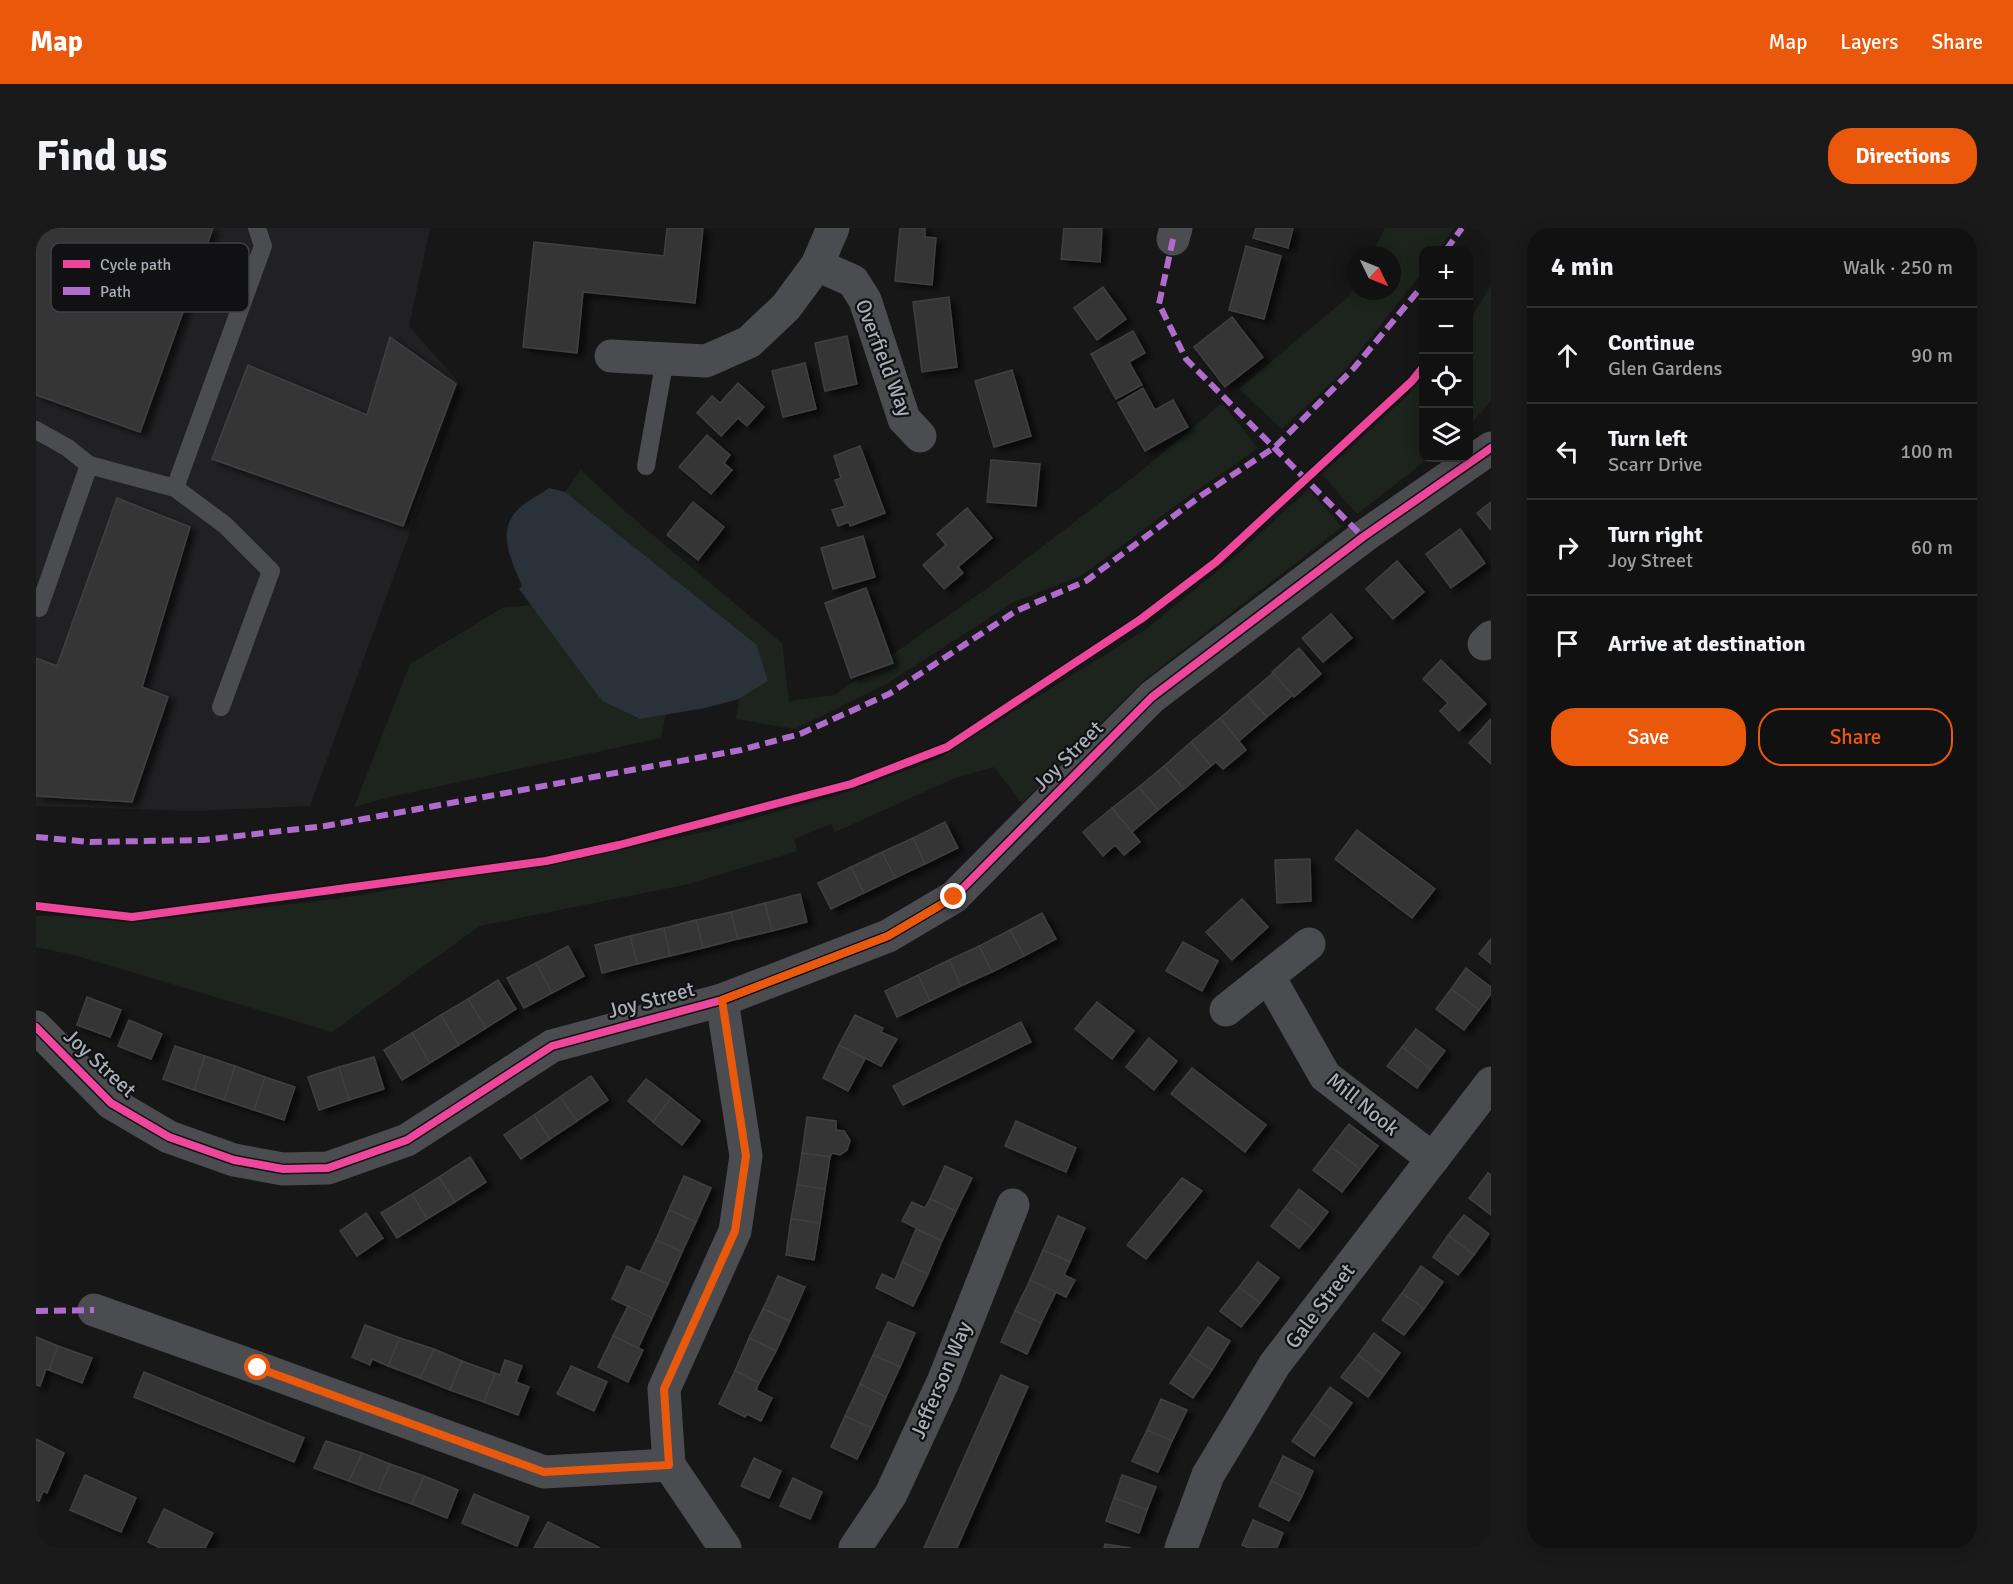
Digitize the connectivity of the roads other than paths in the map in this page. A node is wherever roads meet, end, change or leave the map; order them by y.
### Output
1 (257, 228) edge
2 (833, 228) edge
3 (817, 265) junction
4 (249, 284) edge
5 (239, 312) edge
6 (611, 356) dead end
7 (665, 359) junction
8 (36, 430) edge
9 (920, 436) dead end
10 (1491, 448) edge
11 (89, 465) junction
12 (646, 466) dead end
13 (175, 488) junction
14 (36, 607) edge
15 (221, 707) dead end
16 (1309, 944) dead end
17 (1269, 977) junction
18 (722, 1000) junction
19 (1226, 1010) dead end
20 (36, 1028) edge
21 (1491, 1083) edge
22 (1433, 1159) junction
23 (1013, 1205) dead end
24 (94, 1310) dead end
25 (669, 1465) junction
26 (725, 1548) edge
27 (855, 1548) edge
28 (1181, 1548) edge

1 - 4 lane
2 - 3 street
3 - 7 street
3 - 9 street, Overfield Way
5 - 13 lane
6 - 7 street
7 - 12 lane
8 - 11 lane
10 - 18 street, Joy Street
11 - 13 lane
11 - 14 lane
13 - 15 lane
16 - 17 street
17 - 19 street
17 - 22 street, Mill Nook
18 - 20 street, Joy Street
18 - 25 street
21 - 22 street, Gale Street
22 - 28 street, Gale Street
23 - 27 street, Jefferson Way
24 - 25 street
25 - 26 street

